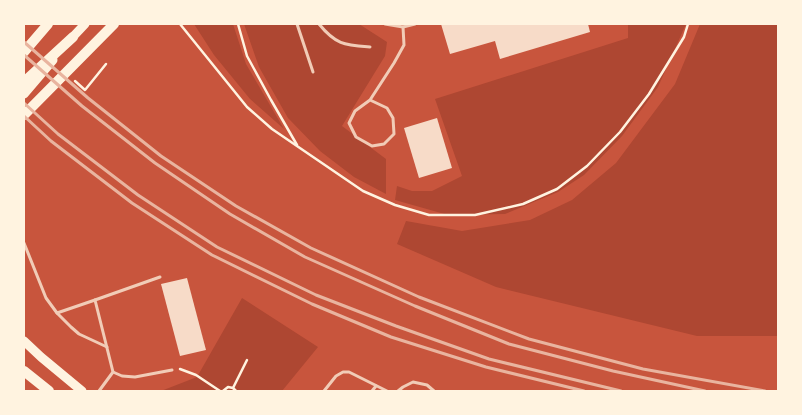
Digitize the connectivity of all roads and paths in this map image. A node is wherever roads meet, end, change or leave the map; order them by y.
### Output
1 (48, 24) edge
2 (85, 24) edge
3 (114, 24) edge
4 (180, 24) edge
5 (238, 24) edge
6 (297, 24) edge
7 (319, 24) edge
8 (385, 24) edge
9 (415, 24) edge
10 (688, 24) edge
11 (403, 27) junction
12 (72, 37) junction
13 (370, 47) dead end
14 (24, 52) edge
15 (106, 64) dead end
16 (313, 72) dead end
17 (24, 82) edge
18 (85, 90) dead end
19 (24, 94) edge
20 (370, 100) junction
21 (24, 115) edge
22 (298, 146) junction
23 (24, 243) edge
24 (160, 277) dead end
25 (95, 300) junction
26 (57, 313) junction
27 (24, 341) edge
28 (24, 347) edge
29 (107, 347) junction
30 (41, 357) junction
31 (247, 360) dead end
32 (172, 370) joint
33 (24, 372) edge
34 (113, 372) junction
35 (376, 386) junction
36 (233, 388) junction
37 (215, 390) edge
38 (49, 391) edge
39 (82, 391) edge
40 (99, 391) edge
41 (221, 391) edge
42 (236, 391) edge
43 (324, 391) edge
44 (372, 391) edge
45 (388, 391) edge
46 (398, 391) edge
47 (434, 391) edge

1 - 14 highway
2 - 12 main road
3 - 21 highway
4 - 22 path
5 - 22 path
6 - 16 lane
7 - 13 lane
8 - 11 lane
9 - 11 lane
10 - 22 path
11 - 20 lane
12 - 17 highway
12 - 19 main road
15 - 18 path
20 - 20 lane
23 - 26 lane
24 - 25 lane
25 - 26 lane
25 - 29 lane
26 - 29 lane
27 - 30 main road
28 - 30 main road
29 - 34 lane
30 - 39 main road
31 - 36 path
32 - 34 lane
32 - 37 path
33 - 38 highway
34 - 40 lane
35 - 43 lane
35 - 44 lane
35 - 45 lane
36 - 41 path
36 - 42 path
37 - 41 path
46 - 47 lane

